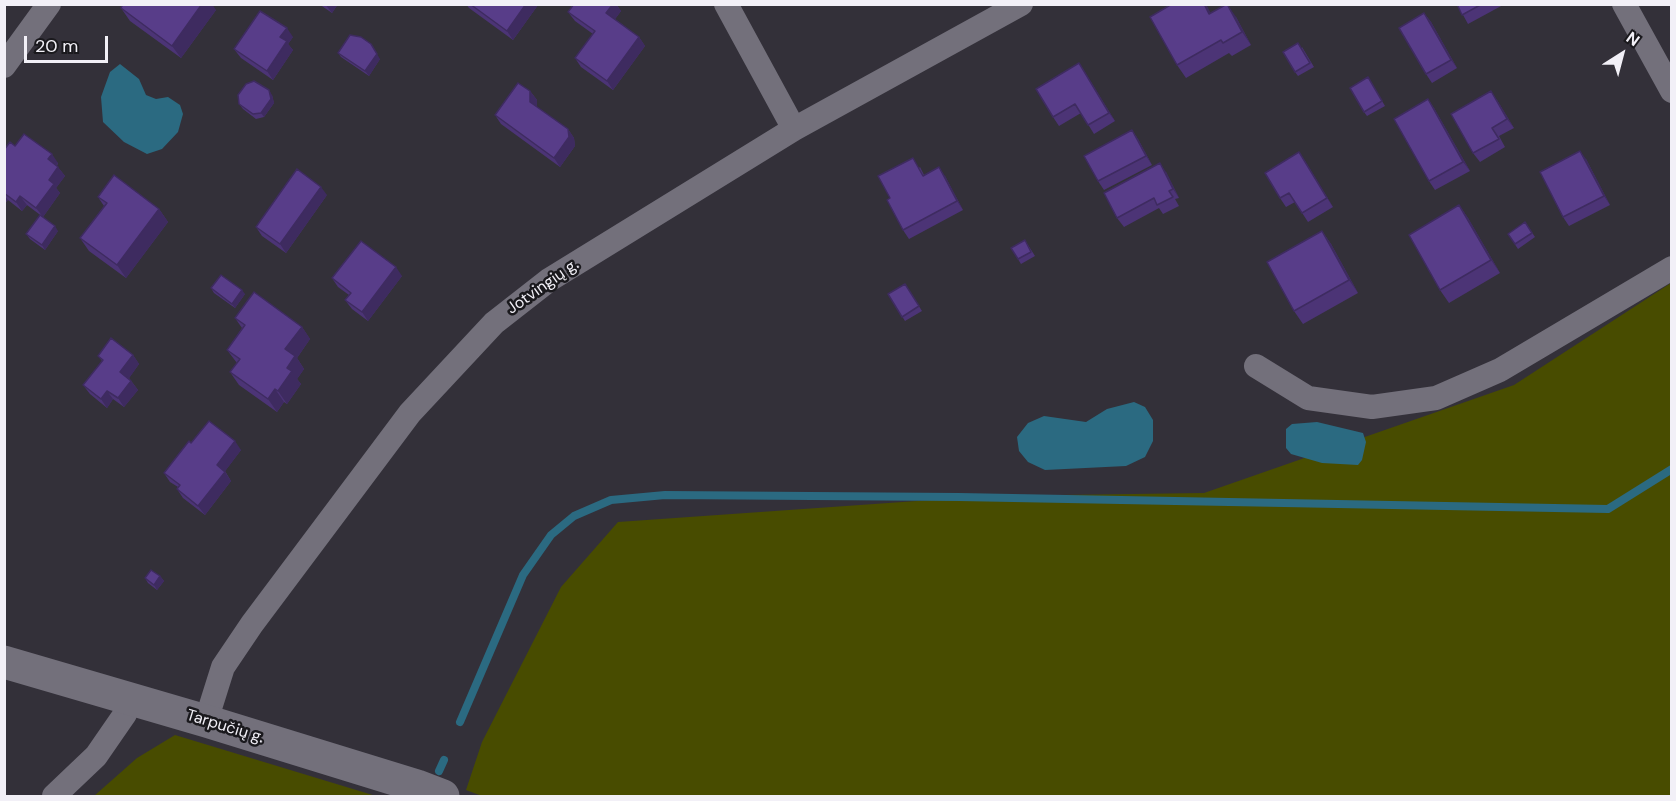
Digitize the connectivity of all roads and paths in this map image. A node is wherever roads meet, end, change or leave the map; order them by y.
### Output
1 (49, 4) edge
2 (726, 4) edge
3 (1021, 4) edge
4 (1624, 4) edge
5 (4, 66) edge
6 (1671, 91) edge
7 (794, 129) junction
8 (1671, 268) edge
9 (1256, 366) dead end
10 (4, 662) edge
11 (130, 699) junction
12 (206, 721) junction
13 (54, 796) edge
14 (443, 796) edge

1 - 5 street
2 - 7 street
3 - 7 street, Jotvingių g.
4 - 6 street
7 - 12 street, Jotvingių g.
8 - 9 street
10 - 11 main road, Tarpučių g.
11 - 12 main road, Tarpučių g.
11 - 13 street
12 - 14 main road, Tarpučių g.

